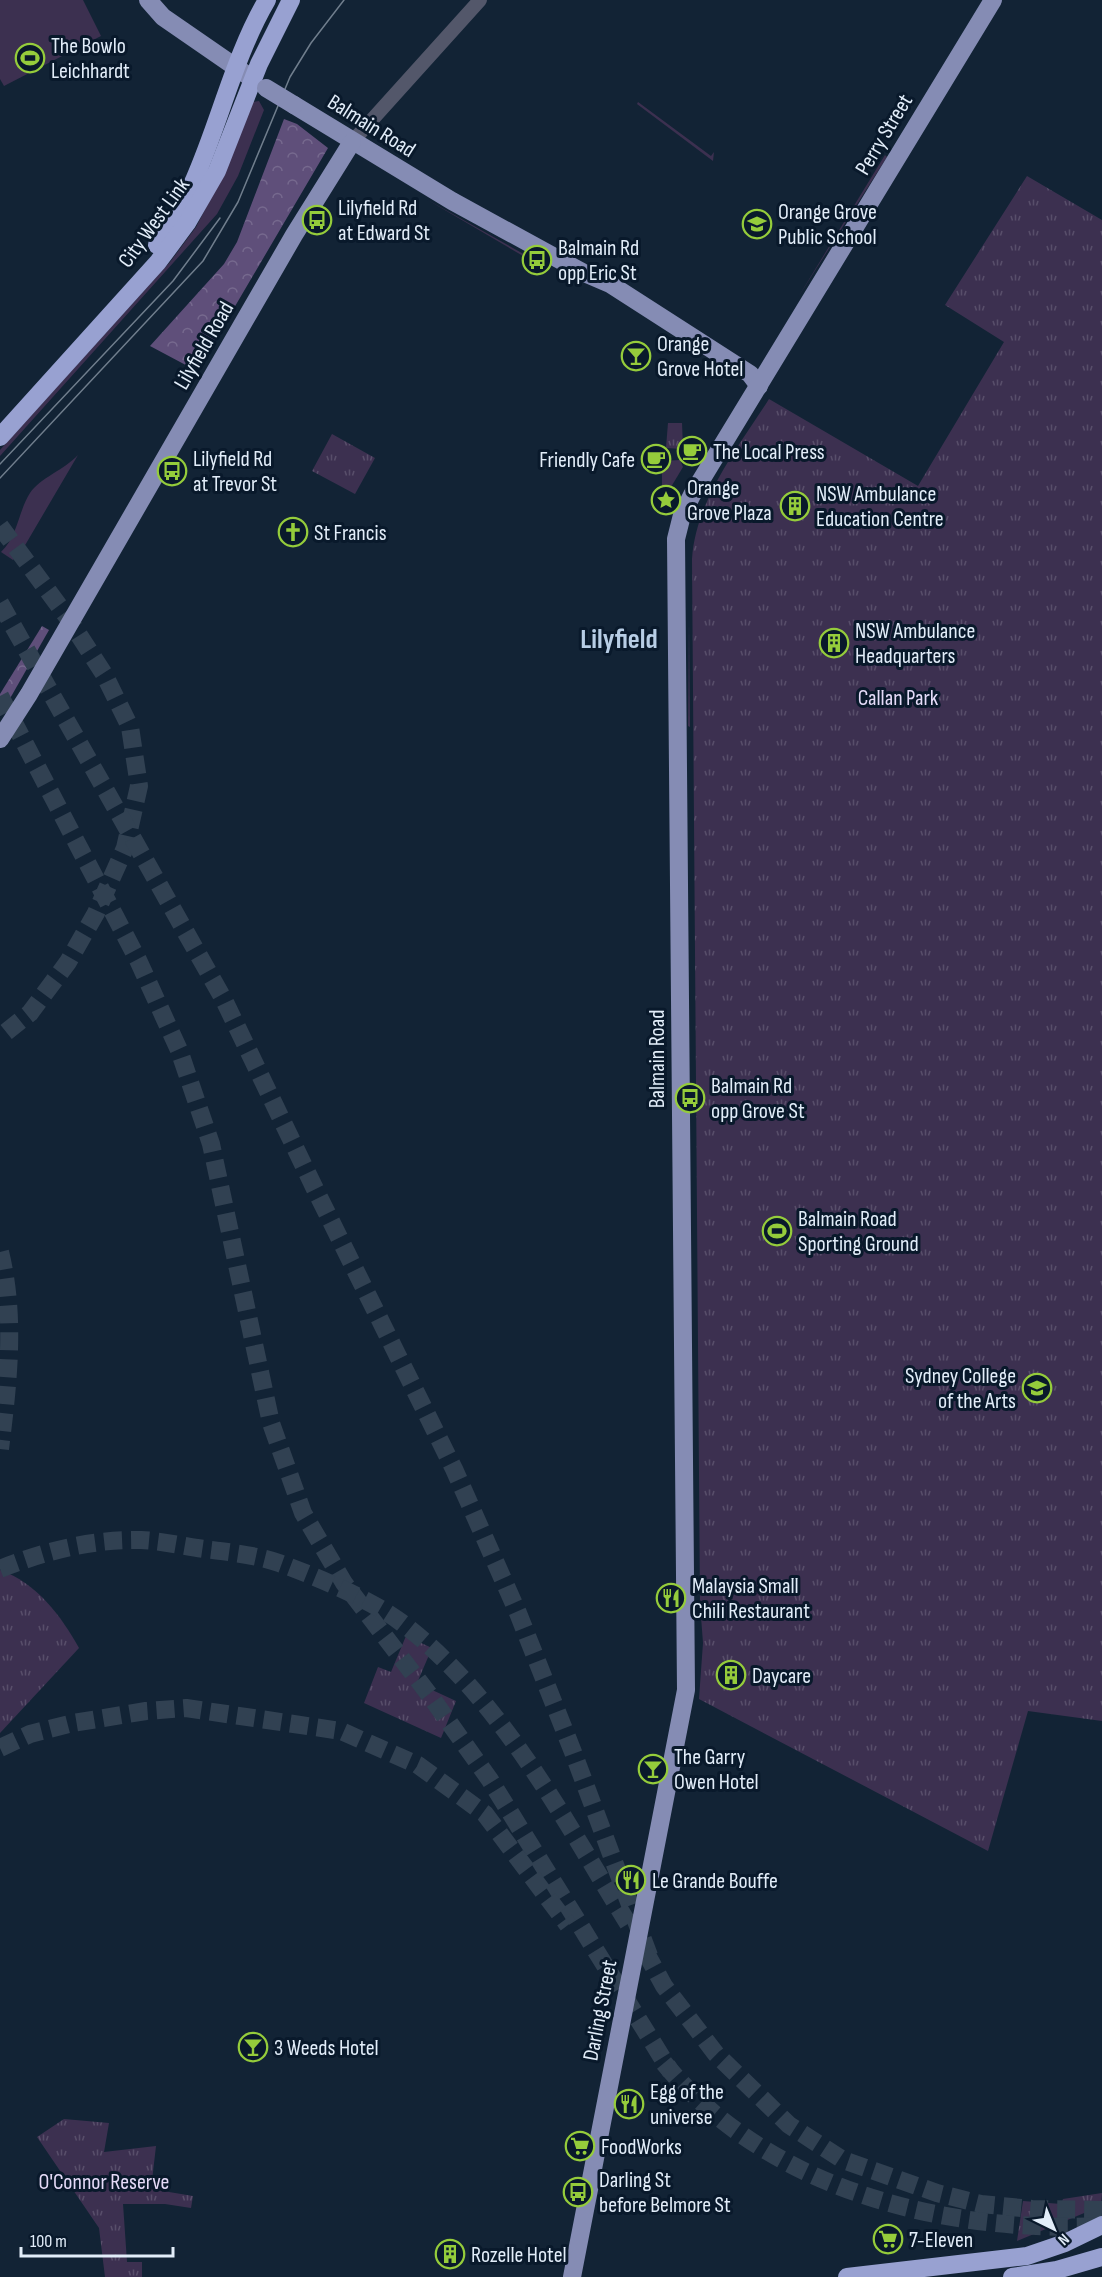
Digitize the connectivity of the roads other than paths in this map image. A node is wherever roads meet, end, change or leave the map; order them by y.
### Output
1 (148, 0) edge
2 (267, 0) edge
3 (291, 0) edge
4 (480, 0) edge
5 (993, 0) edge
6 (237, 68) junction
7 (260, 83) junction
8 (352, 142) junction
9 (759, 386) junction
10 (0, 421) edge
11 (0, 437) edge
12 (0, 739) edge
13 (675, 1752) joint
14 (1102, 2225) edge
15 (1102, 2257) edge
16 (572, 2277) edge
17 (847, 2277) edge
18 (1012, 2277) edge

1 - 6 main road, Balmain Road
2 - 6 highway, City West Link
3 - 7 highway, City West Link
4 - 8 street, Lilyfield Road
5 - 9 main road, Perry Street
6 - 7 main road, Balmain Road
6 - 10 highway, City West Link
7 - 8 main road, Balmain Road, bridge
7 - 11 highway, City West Link
8 - 9 main road, Balmain Road
8 - 12 main road, Lilyfield Road
9 - 13 main road, Balmain Road
13 - 16 main road, Darling Street
14 - 17 highway
15 - 18 highway

